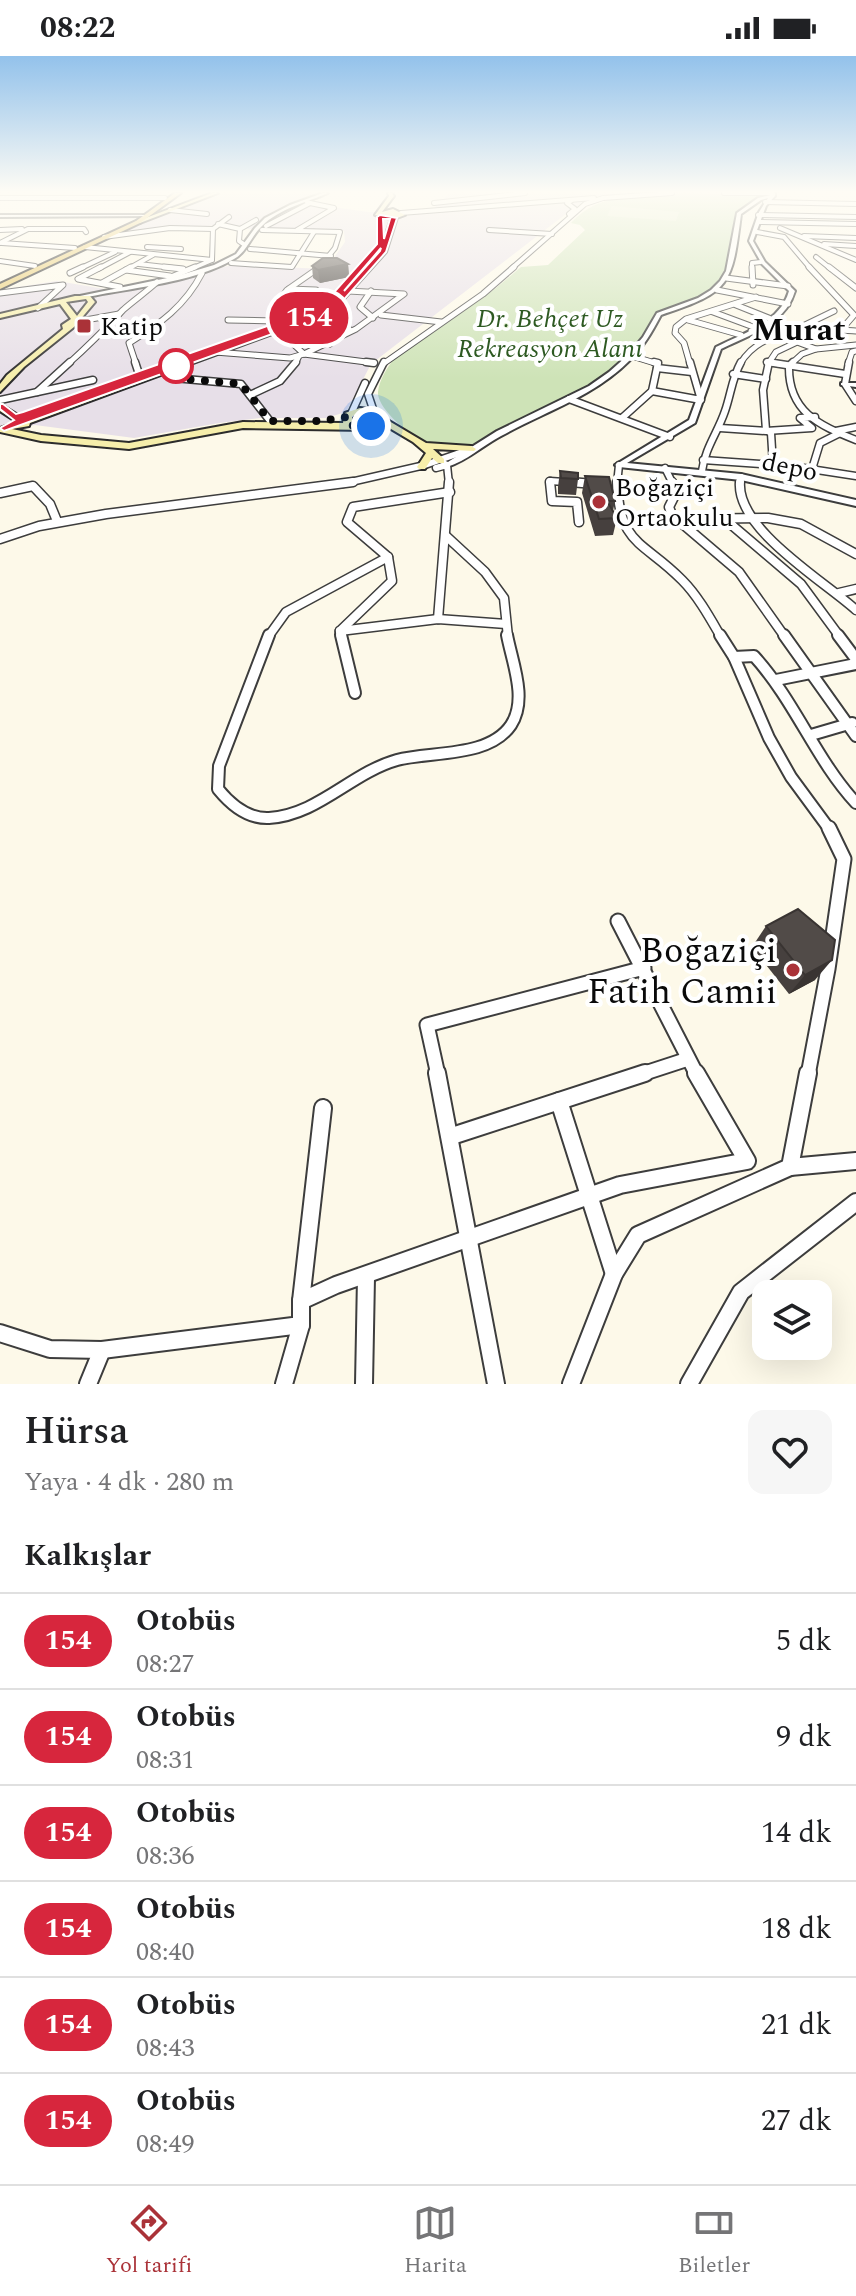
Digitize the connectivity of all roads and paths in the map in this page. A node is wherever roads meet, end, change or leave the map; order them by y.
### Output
1 (60, 255) edge
2 (68, 255) edge
3 (109, 255) edge
4 (124, 255) edge
5 (152, 255) edge
6 (162, 255) edge
7 (213, 255) edge
8 (237, 255) edge
9 (240, 255) edge
10 (273, 255) edge
11 (300, 255) edge
12 (321, 255) edge
13 (373, 255) edge
14 (380, 255) edge
15 (523, 255) edge
16 (526, 255) edge
17 (731, 255) edge
18 (758, 255) edge
19 (795, 255) edge
20 (331, 256) joint
21 (180, 257) joint
22 (816, 257) dead end
23 (212, 260) junction
24 (0, 261) edge
25 (761, 262) junction
26 (856, 262) edge
27 (231, 263) junction
28 (138, 264) junction
29 (35, 266) junction
30 (266, 266) junction
31 (828, 266) junction
32 (126, 270) junction
33 (188, 272) junction
34 (70, 273) dead end
35 (856, 274) edge
36 (200, 275) junction
37 (842, 275) junction
38 (170, 276) junction
39 (820, 277) junction
40 (726, 278) junction
41 (752, 281) junction
42 (157, 282) junction
43 (102, 283) junction
44 (788, 286) junction
45 (120, 287) junction
46 (0, 288) edge
47 (856, 288) edge
48 (289, 289) junction
49 (717, 290) junction
50 (348, 291) junction
51 (371, 291) junction
52 (745, 295) junction
53 (78, 297) junction
54 (756, 297) junction
55 (62, 301) junction
56 (92, 302) junction
57 (788, 304) junction
58 (736, 305) junction
59 (38, 308) junction
60 (69, 308) junction
61 (330, 311) junction
62 (834, 311) dead end
63 (713, 312) junction
64 (119, 314) junction
65 (855, 314) edge
66 (381, 315) junction
67 (0, 318) edge
68 (303, 318) junction
69 (373, 318) junction
70 (686, 319) junction
71 (228, 320) dead end
72 (773, 320) junction
73 (80, 321) junction
74 (432, 321) junction
75 (441, 322) junction
76 (278, 325) junction
77 (753, 329) junction
78 (799, 329) junction
79 (350, 330) junction
80 (841, 330) junction
81 (856, 331) edge
82 (741, 335) junction
83 (779, 335) junction
84 (797, 342) junction
85 (330, 344) junction
86 (856, 348) edge
87 (816, 349) junction
88 (215, 352) junction
89 (301, 355) junction
90 (632, 356) junction
91 (767, 362) junction
92 (374, 363) junction
93 (789, 366) junction
94 (657, 368) junction
95 (161, 371) junction
96 (692, 372) junction
97 (0, 374) edge
98 (139, 374) junction
99 (733, 374) junction
100 (845, 374) junction
101 (766, 379) junction
102 (93, 380) dead end
103 (843, 384) junction
104 (856, 385) edge
105 (0, 390) edge
106 (652, 391) junction
107 (37, 392) junction
108 (250, 395) junction
109 (569, 399) junction
110 (0, 400) edge
111 (701, 400) junction
112 (856, 401) edge
113 (0, 407) edge
114 (349, 415) junction
115 (378, 416) junction
116 (815, 417) junction
117 (622, 418) junction
118 (18, 420) junction
119 (270, 421) junction
120 (354, 426) junction
121 (1, 427) edge
122 (366, 427) junction
123 (856, 427) edge
124 (720, 428) junction
125 (838, 432) junction
126 (771, 433) junction
127 (670, 437) junction
128 (856, 440) edge
129 (423, 446) junction
130 (471, 449) junction
131 (703, 460) junction
132 (444, 463) junction
133 (619, 465) junction
134 (773, 465) junction
135 (422, 467) junction
136 (665, 468) junction
137 (812, 469) junction
138 (702, 471) junction
139 (393, 476) junction
140 (856, 476) edge
141 (741, 477) junction
142 (617, 485) junction
143 (450, 492) junction
144 (0, 493) edge
145 (856, 503) edge
146 (752, 518) junction
147 (675, 519) junction
148 (57, 521) junction
149 (727, 521) junction
150 (579, 522) dead end
151 (446, 536) junction
152 (0, 539) edge
153 (856, 554) edge
154 (388, 557) junction
155 (856, 589) edge
156 (839, 593) junction
157 (856, 610) edge
158 (438, 619) junction
159 (506, 624) junction
160 (340, 631) junction
161 (734, 657) junction
162 (856, 662) edge
163 (812, 673) junction
164 (776, 680) junction
165 (355, 693) dead end
166 (852, 723) edge
167 (811, 735) junction
168 (856, 736) edge
169 (856, 803) edge
170 (618, 921) dead end
171 (644, 968) junction
172 (688, 1059) junction
173 (559, 1101) junction
174 (323, 1108) dead end
175 (452, 1136) junction
176 (856, 1161) edge
177 (790, 1167) junction
178 (592, 1197) junction
179 (856, 1202) edge
180 (468, 1241) junction
181 (614, 1274) junction
182 (366, 1277) junction
183 (301, 1301) junction
184 (301, 1325) junction
185 (0, 1333) edge
186 (102, 1350) junction
187 (88, 1384) edge
188 (284, 1384) edge
189 (364, 1384) edge
190 (496, 1384) edge
191 (571, 1384) edge
192 (689, 1384) edge

1 - 29 main road
2 - 46 main road
3 - 34 street
4 - 43 street
5 - 28 street
6 - 21 street
7 - 23 street
8 - 38 street
9 - 27 street
10 - 30 street
11 - 30 street
12 - 20 street
13 - 68 main road
14 - 50 main road
15 - 74 street
16 - 75 street
17 - 40 street
18 - 25 street
19 - 39 street
20 - 48 street
21 - 23 street
22 - 31 street
23 - 33 street
24 - 29 street
25 - 41 street
25 - 44 street
26 - 31 street
27 - 30 street
27 - 36 street
28 - 32 street
28 - 33 street
29 - 46 main road
31 - 37 street
32 - 38 street
32 - 43 street
33 - 36 street
33 - 38 street
33 - 42 street
35 - 37 street
36 - 98 street
37 - 39 street
37 - 47 street
38 - 45 street
39 - 65 street
40 - 41 street
40 - 49 street
41 - 44 street
41 - 52 street
42 - 56 street
42 - 64 street
43 - 45 street
44 - 57 street
45 - 53 street
46 - 59 street
48 - 68 street
48 - 76 street
49 - 52 street
49 - 90 street
50 - 51 street
50 - 61 main road
51 - 66 street
51 - 69 street
52 - 54 street
53 - 55 main road
53 - 56 main road
54 - 57 street
54 - 58 street
55 - 59 main road
55 - 60 main road
56 - 60 main road
56 - 73 main road
57 - 72 street
58 - 63 street
58 - 72 street
59 - 67 main road
60 - 67 main road
60 - 97 main road
61 - 68 main road
61 - 79 street
62 - 78 street
63 - 70 street
63 - 77 street
64 - 73 street
64 - 107 street
65 - 80 street
66 - 69 street
66 - 74 street
68 - 76 main road
68 - 85 street
69 - 79 street
70 - 82 street
70 - 96 street
71 - 76 street
72 - 77 street
72 - 78 street
73 - 105 main road
74 - 75 street
74 - 92 street
75 - 115 street
76 - 88 main road
76 - 89 street
76 - 98 main road
77 - 78 street
77 - 82 street
78 - 80 street
78 - 83 street
79 - 85 street
80 - 81 street
82 - 111 street
83 - 84 street
83 - 99 street
84 - 87 street
84 - 91 street
85 - 89 street
86 - 87 street
86 - 100 street
87 - 93 street
88 - 89 street
88 - 95 main road
89 - 92 street
89 - 108 street
90 - 94 street
90 - 109 street
91 - 93 street
91 - 101 street
92 - 114 street
93 - 100 street
93 - 116 street
94 - 96 street
94 - 106 street
95 - 108 street
95 - 118 main road
96 - 111 street
98 - 118 main road
99 - 101 street
99 - 124 street
100 - 103 street
101 - 126 street
102 - 107 street
103 - 104 street
103 - 112 street
106 - 111 street
106 - 117 street
107 - 110 street
108 - 119 street
109 - 117 street
109 - 130 street
111 - 127 street
113 - 118 main road
114 - 115 main road
114 - 119 main road
114 - 120 main road
115 - 122 main road
115 - 129 main road
116 - 125 street
116 - 126 street
117 - 127 street
118 - 119 main road
118 - 121 main road
120 - 121 main road
120 - 122 main road
122 - 129 main road
123 - 125 street
124 - 126 street
124 - 131 street
125 - 128 street
125 - 137 street
126 - 134 street
127 - 133 street
129 - 130 main road
129 - 132 main road
129 - 135 main road
130 - 132 street
131 - 134 street
131 - 138 street
132 - 135 street
132 - 139 street
132 - 143 street
133 - 136 street, depo
133 - 142 street
134 - 137 street
135 - 139 street
136 - 138 street, depo
136 - 147 street
137 - 140 street
138 - 141 street, depo
139 - 148 street
141 - 145 street, depo
141 - 146 street
142 - 150 street
142 - 161 street
143 - 151 street
143 - 154 street
144 - 148 street
146 - 149 street
146 - 153 street
146 - 156 street
147 - 149 street
147 - 163 street
148 - 152 street
149 - 162 street
151 - 158 street
151 - 159 street
154 - 159 street
154 - 160 street
155 - 156 street
156 - 157 street
158 - 159 street
158 - 160 street
160 - 165 street
161 - 164 street
161 - 177 street
162 - 163 street
163 - 164 street
163 - 166 street
164 - 167 street
166 - 167 street
166 - 168 street
167 - 169 street
170 - 171 street
171 - 172 street
171 - 175 street
172 - 173 street
172 - 178 street
173 - 175 street
173 - 178 street
174 - 183 street
175 - 180 street
176 - 177 street
177 - 181 street
178 - 180 street
178 - 181 street
179 - 192 street
180 - 182 street
180 - 190 street
181 - 191 street
182 - 183 street
182 - 189 street
183 - 184 street
184 - 186 street
184 - 188 street
185 - 186 street
186 - 187 street

